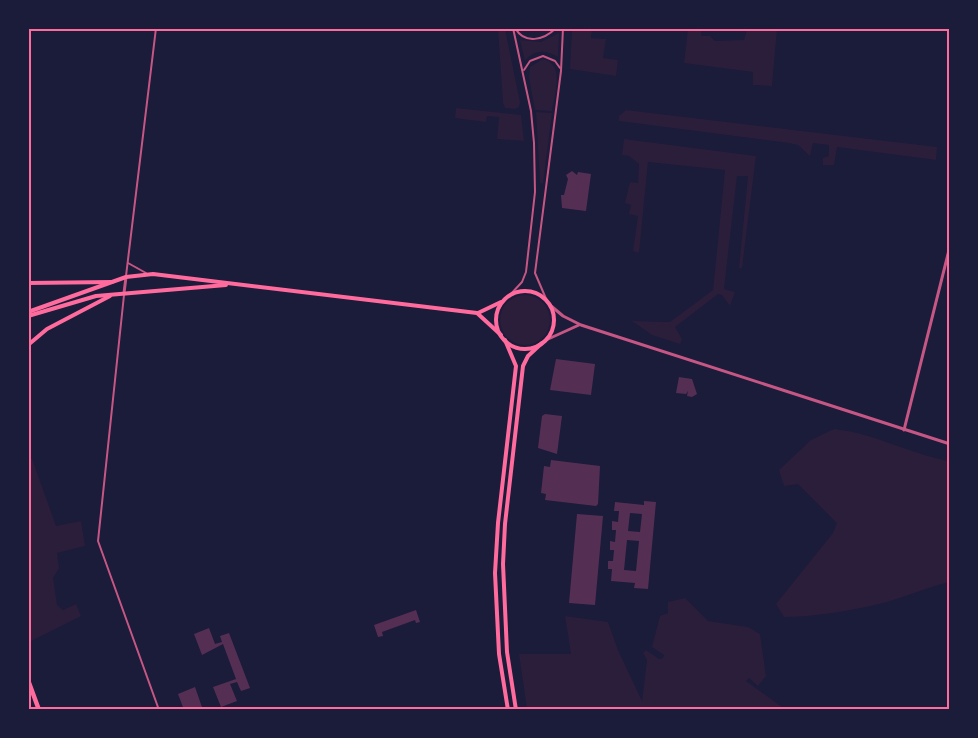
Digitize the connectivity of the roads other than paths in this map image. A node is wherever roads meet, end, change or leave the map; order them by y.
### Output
1 (156, 28) edge
2 (514, 28) edge
3 (556, 28) edge
4 (563, 28) edge
5 (561, 71) junction
6 (524, 76) junction
7 (950, 246) edge
8 (128, 262) junction
9 (146, 273) junction
10 (126, 277) junction
11 (198, 278) junction
12 (116, 281) junction
13 (28, 283) edge
14 (232, 284) junction
15 (197, 286) junction
16 (124, 293) junction
17 (115, 294) junction
18 (509, 296) junction
19 (504, 300) junction
20 (549, 303) junction
21 (28, 312) edge
22 (477, 313) junction
23 (28, 316) edge
24 (580, 325) junction
25 (501, 335) junction
26 (505, 340) junction
27 (544, 341) junction
28 (28, 345) edge
29 (904, 430) junction
30 (950, 444) edge
31 (500, 503) junction
32 (507, 504) junction
33 (497, 539) junction
34 (504, 540) junction
35 (28, 680) edge
36 (39, 710) edge
37 (159, 710) edge
38 (508, 710) edge
39 (516, 710) edge

1 - 8 street
2 - 3 street
2 - 6 street
4 - 5 street
5 - 6 street
5 - 20 street
6 - 18 street
7 - 29 street
8 - 9 street
8 - 10 street
9 - 10 main road
9 - 11 main road
10 - 12 main road
10 - 16 street
11 - 14 main road
11 - 15 street
12 - 13 main road
12 - 21 main road
14 - 15 main road
14 - 22 main road
15 - 16 main road
16 - 17 main road
16 - 37 street
17 - 23 main road
17 - 28 main road
18 - 19 main road
18 - 20 main road
19 - 22 main road
19 - 25 main road
20 - 24 street
20 - 27 main road
22 - 25 main road
24 - 27 street
24 - 29 street
25 - 26 main road
26 - 27 main road
26 - 31 main road
27 - 32 main road
29 - 30 street
31 - 32 street
31 - 33 main road
32 - 34 main road
33 - 34 street
33 - 38 main road
34 - 39 main road
35 - 36 highway

